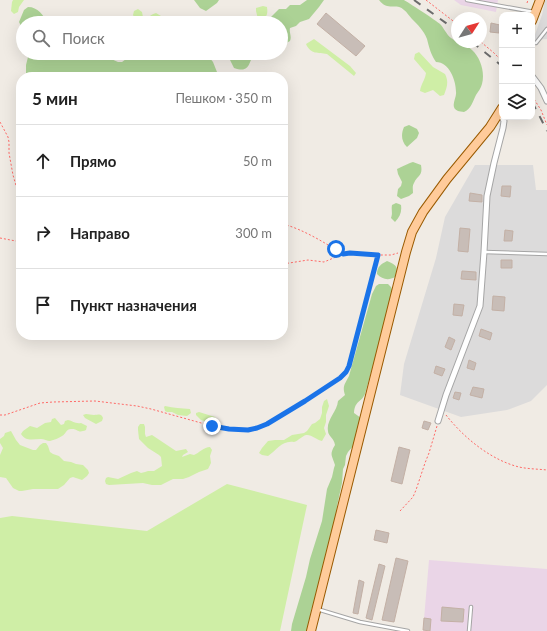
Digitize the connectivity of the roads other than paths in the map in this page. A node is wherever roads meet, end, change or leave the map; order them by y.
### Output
1 (467, 0) edge
2 (540, 0) edge
3 (535, 12) joint
4 (547, 29) edge
5 (535, 43) edge
6 (535, 79) edge
7 (544, 88) edge
8 (547, 101) edge
9 (499, 116) edge
10 (504, 120) edge
11 (484, 252) junction
12 (547, 254) edge
13 (438, 422) road end
14 (471, 607) dead end
15 (317, 609) junction
16 (311, 631) edge
17 (408, 631) edge
18 (469, 631) edge

1 - 3 lane
2 - 3 main road
4 - 5 lane
6 - 7 street
7 - 8 street
9 - 15 main road
10 - 11 street
11 - 12 lane
11 - 13 street
14 - 18 lane
15 - 16 main road
15 - 17 lane

